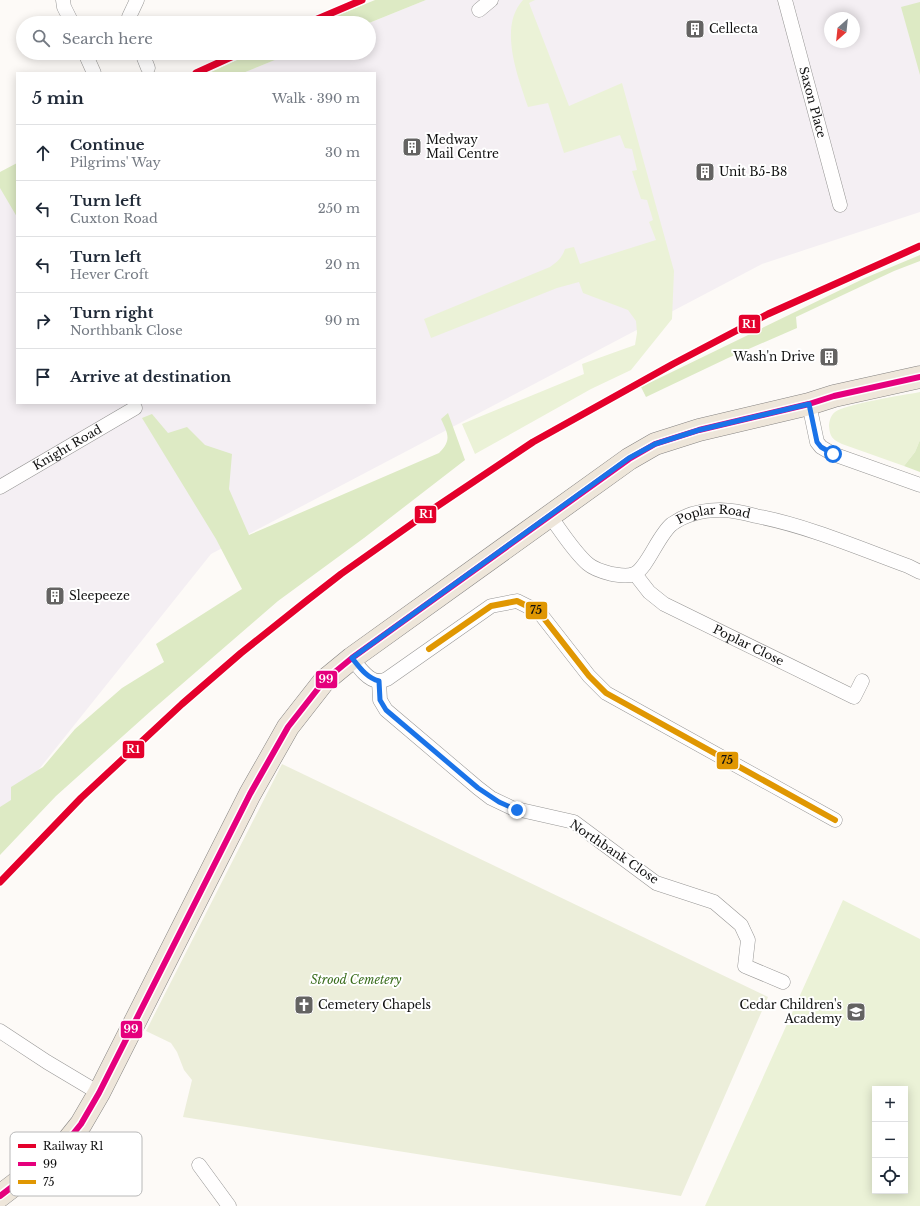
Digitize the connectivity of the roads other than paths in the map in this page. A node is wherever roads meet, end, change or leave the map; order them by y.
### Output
1 (63, 0) edge
2 (137, 0) edge
3 (491, 0) edge
4 (785, 0) edge
5 (479, 10) dead end
6 (68, 16) edge
7 (129, 16) edge
8 (88, 60) edge
9 (145, 60) edge
10 (148, 68) dead end
11 (94, 72) edge
12 (840, 204) dead end
13 (920, 377) edge
14 (809, 404) junction
15 (135, 408) dead end
16 (920, 484) edge
17 (0, 487) edge
18 (550, 516) junction
19 (920, 572) edge
20 (635, 574) junction
21 (352, 658) junction
22 (379, 681) junction
23 (862, 681) dead end
24 (835, 820) dead end
25 (783, 982) dead end
26 (0, 1032) edge
27 (99, 1093) junction
28 (75, 1132) edge
29 (199, 1166) dead end
30 (10, 1188) edge
31 (0, 1196) edge
32 (228, 1206) edge

1 - 6 street
2 - 7 street
3 - 5 street
4 - 12 street, Saxon Place
8 - 11 street
9 - 10 street
13 - 14 main road
14 - 16 street
14 - 18 main road
15 - 17 street, Knight Road
18 - 20 street
18 - 21 main road
19 - 20 street, Poplar Road
20 - 23 street, Poplar Close
21 - 22 street
21 - 27 main road
22 - 24 street
22 - 25 street, Northbank Close
26 - 27 street
27 - 28 main road
29 - 32 street
30 - 31 main road

